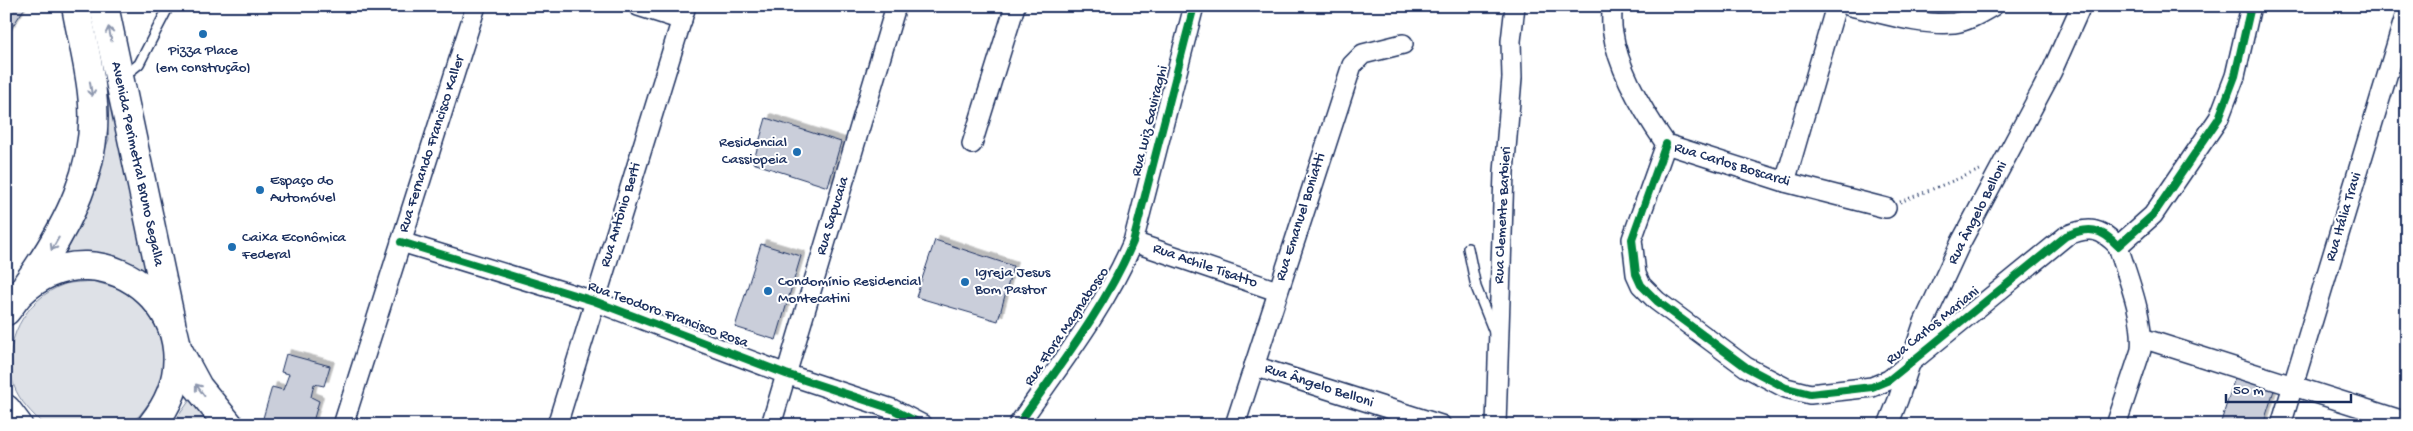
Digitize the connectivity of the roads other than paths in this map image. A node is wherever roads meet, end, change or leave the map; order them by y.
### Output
1 (76, 6) edge
2 (104, 6) edge
3 (169, 6) edge
4 (476, 6) edge
5 (638, 6) edge
6 (896, 6) edge
7 (1015, 6) edge
8 (1194, 6) edge
9 (1515, 6) edge
10 (1612, 6) edge
11 (1836, 6) edge
12 (1850, 6) edge
13 (1993, 6) edge
14 (2081, 6) edge
15 (2251, 6) edge
16 (2407, 10) edge
17 (684, 13) edge
18 (1403, 44) dead end
19 (120, 79) junction
20 (972, 144) dead end
21 (1666, 144) junction
22 (1785, 182) junction
23 (1886, 208) road end
24 (401, 242) junction
25 (1133, 242) junction
26 (2118, 246) junction
27 (1468, 248) dead end
28 (1277, 291) junction
29 (594, 301) junction
30 (13, 302) edge
31 (170, 322) junction
32 (2142, 338) junction
33 (1497, 342) junction
34 (178, 350) junction
35 (1910, 363) junction
36 (1254, 366) junction
37 (786, 374) junction
38 (2292, 385) junction
39 (6, 409) edge
40 (2407, 422) edge
41 (18, 425) edge
42 (152, 425) edge
43 (229, 425) edge
44 (343, 425) edge
45 (557, 425) edge
46 (771, 425) edge
47 (923, 425) edge
48 (1018, 425) edge
49 (1235, 425) edge
50 (1441, 425) edge
51 (1496, 425) edge
52 (1888, 425) edge
53 (2116, 425) edge
54 (2281, 425) edge

1 -> 30 main road, Avenida Perimetral Bruno Segalla
19 -> 2 main road, Avenida Perimetral Bruno Segalla
3 - 19 lane
4 - 24 street, Rua Fernando Francisco Kaller
5 - 17 street
6 - 37 street, Rua Sapucaia
7 - 20 street
8 - 25 street, Rua Luiz Gaviraghi
9 - 33 street, Rua Clemente Barbieri
10 - 21 street, Rua Carlos Boscardi
11 - 22 street
12 - 13 street
14 - 35 street, Rua Ângelo Belloni
15 - 26 street
16 - 38 street, Rua Itália Travi
17 - 29 street, Rua Antônio Berti
18 - 28 street, Rua Emanuel Boniatti
19 - 31 main road, Avenida Perimetral Bruno Segalla
21 - 22 street, Rua Carlos Boscardi
21 - 35 street, Rua Carlos Mariani
22 - 23 street, Rua Carlos Boscardi
24 - 29 street, Rua Teodoro Francisco Rosa
24 - 44 street, Rua Fernando Francisco Kaller
25 - 28 street, Rua Achile Tisatto
25 - 48 street, Rua Flora Magnabosco
26 - 32 street
26 - 35 street, Rua Carlos Mariani
27 - 33 lane
28 - 36 street, Rua Emanuel Boniatti
29 - 37 street, Rua Teodoro Francisco Rosa
29 - 45 street, Rua Antônio Berti
30 - 31 main road
31 - 34 main road
32 - 38 street
32 - 53 street
33 - 51 street, Rua Clemente Barbieri
34 - 42 main road
43 -> 34 main road
35 - 52 street, Rua Ângelo Belloni
36 - 49 street, Rua Emanuel Boniatti
36 - 50 street, Rua Ângelo Belloni
37 - 46 street, Rua Sapucaia
37 - 47 street, Rua Teodoro Francisco Rosa
38 - 40 street
38 - 54 street, Rua Itália Travi
39 - 41 main road

